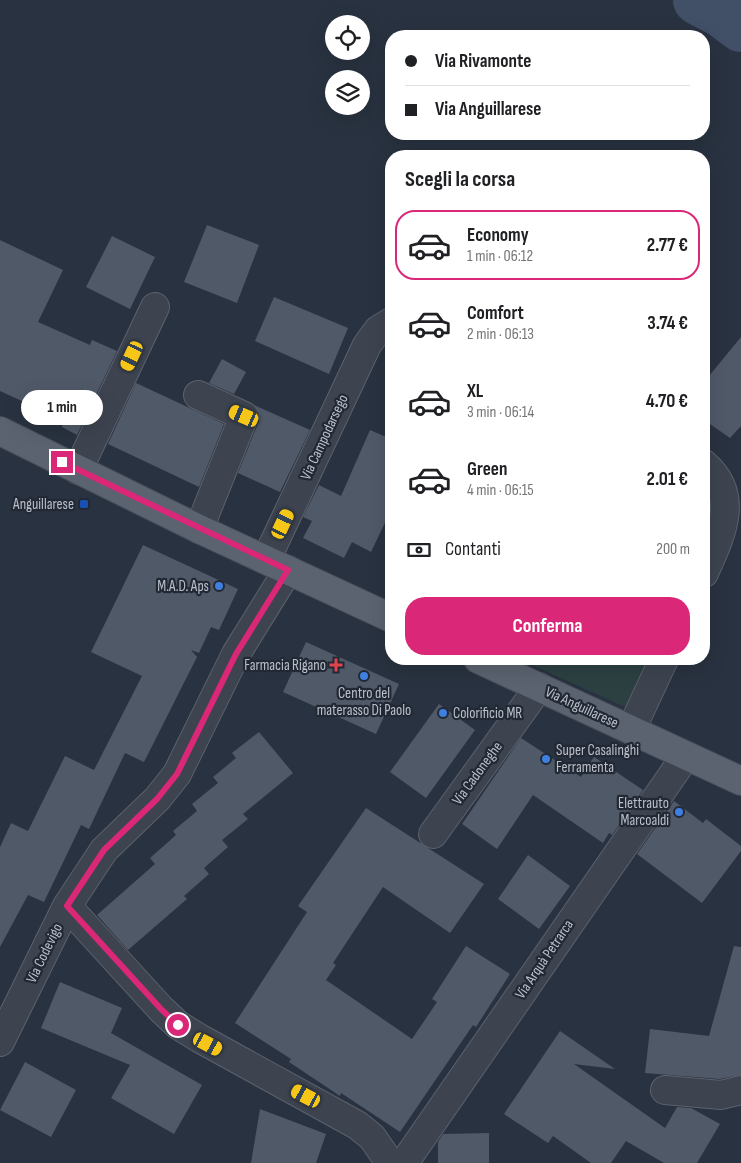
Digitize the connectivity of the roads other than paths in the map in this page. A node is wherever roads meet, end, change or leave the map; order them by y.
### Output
1 (155, 307) dead end
2 (385, 326) edge
3 (198, 396) dead end
4 (0, 431) edge
5 (78, 470) junction
6 (710, 470) edge
7 (199, 529) junction
8 (710, 560) edge
9 (277, 565) junction
10 (385, 615) edge
11 (491, 665) edge
12 (661, 665) edge
13 (539, 687) junction
14 (631, 730) junction
15 (686, 757) junction
16 (741, 781) edge
17 (433, 834) dead end
18 (67, 906) junction
19 (0, 1042) edge
20 (665, 1090) dead end
21 (741, 1090) edge
22 (390, 1163) edge
23 (404, 1163) edge

1 - 5 street
2 - 9 street, Via Campodarsego
3 - 7 street
4 - 5 main road
5 - 7 main road
6 - 8 street
7 - 9 main road
9 - 10 main road
9 - 18 street, Via Codevigo
11 - 13 main road, Via Anguillarese
12 - 14 street
13 - 14 main road, Via Anguillarese
13 - 17 street, Via Cadoneghe
14 - 15 main road, Via Anguillarese
15 - 16 main road, Via Anguillarese
15 - 23 street, Via Arquà Petrarca
18 - 19 street, Via Codevigo
18 - 22 street
20 - 21 street

